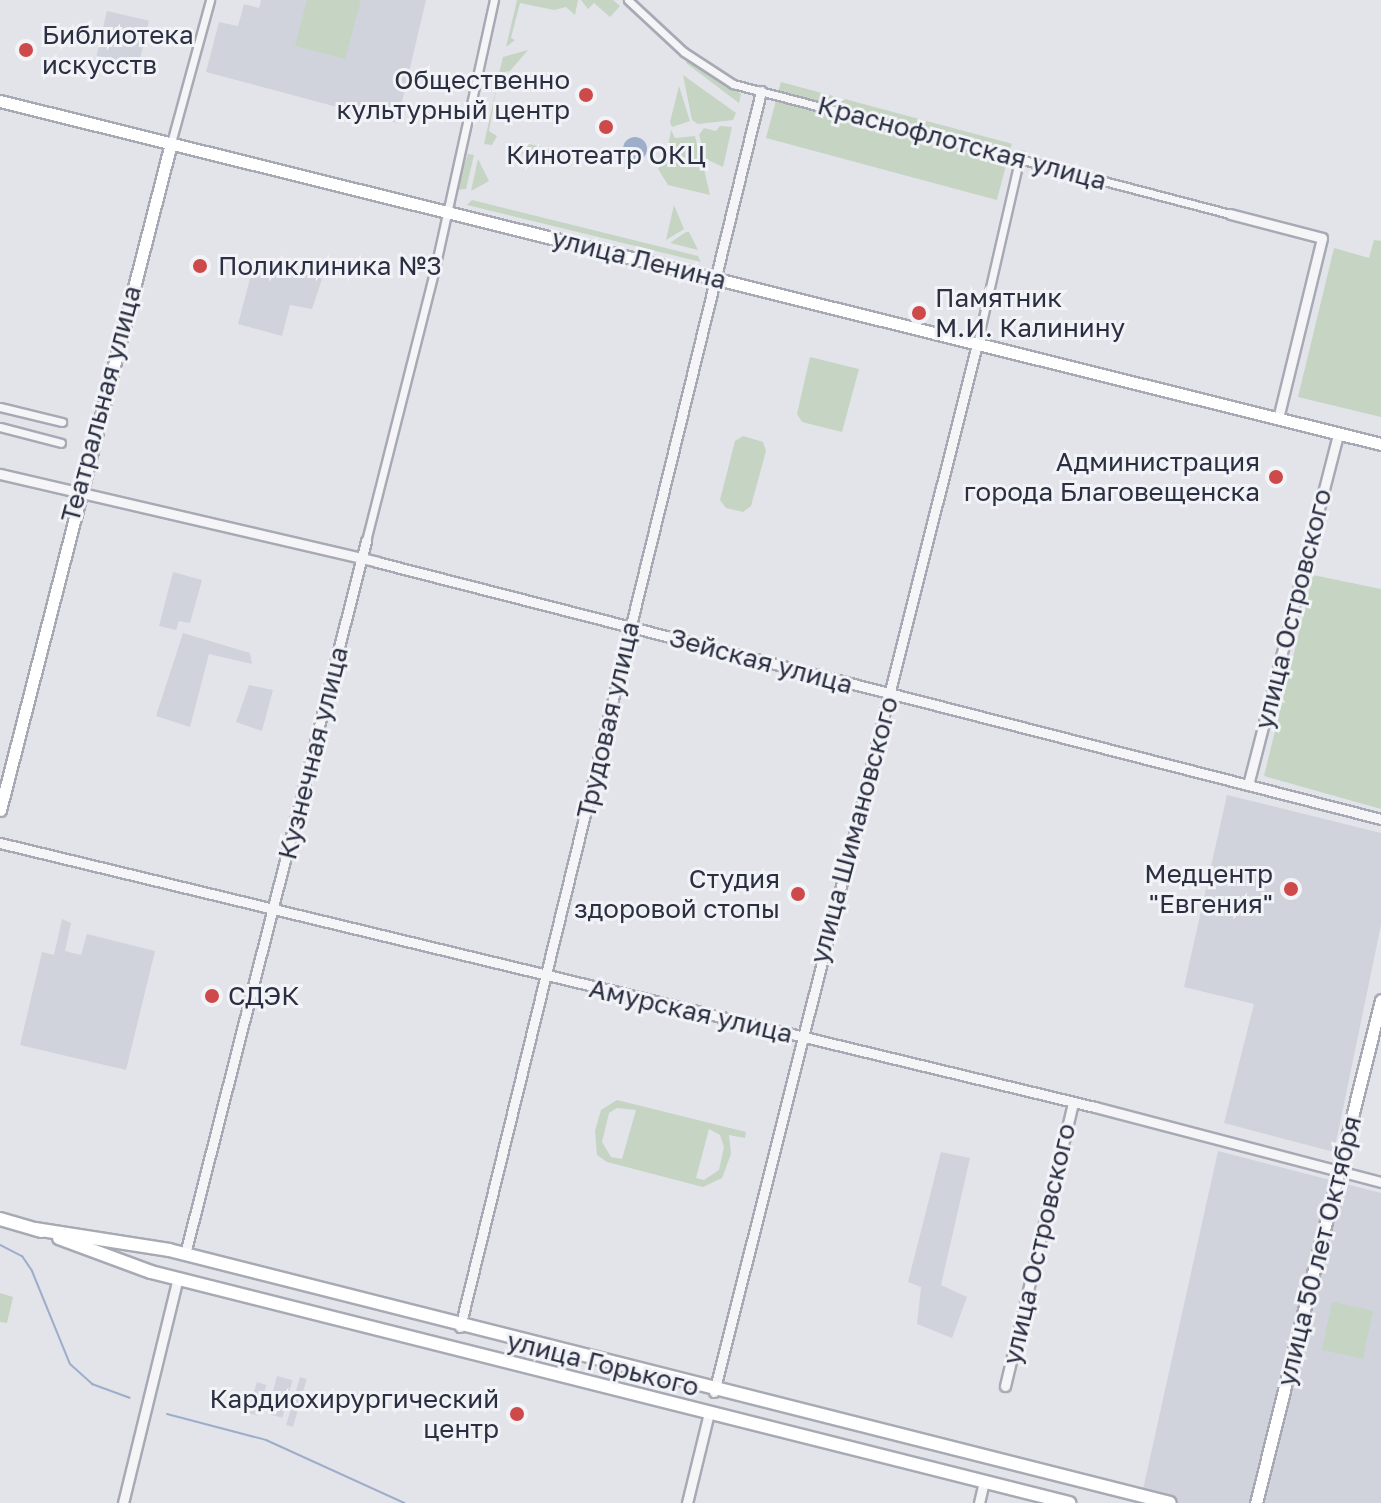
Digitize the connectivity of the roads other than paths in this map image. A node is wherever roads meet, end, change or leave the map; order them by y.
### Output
1 (210, 0) edge
2 (494, 0) edge
3 (628, 0) edge
4 (761, 91) junction
5 (0, 101) edge
6 (171, 143) junction
7 (1020, 156) junction
8 (446, 211) junction
9 (1230, 214) joint
10 (718, 279) junction
11 (977, 344) junction
12 (0, 407) edge
13 (1278, 418) junction
14 (62, 422) dead end
15 (0, 427) edge
16 (1338, 434) junction
17 (61, 443) dead end
18 (1381, 444) edge
19 (0, 474) edge
20 (78, 492) junction
21 (366, 541) joint
22 (361, 559) junction
23 (630, 627) junction
24 (889, 695) junction
25 (1248, 785) junction
26 (0, 810) edge
27 (1381, 819) edge
28 (0, 843) edge
29 (274, 911) junction
30 (548, 977) junction
31 (1380, 1005) edge
32 (801, 1037) junction
33 (1073, 1102) junction
34 (1338, 1171) junction
35 (1381, 1182) edge
36 (0, 1219) edge
37 (35, 1229) junction
38 (185, 1254) junction
39 (178, 1278) junction
40 (460, 1328) junction
41 (455, 1348) junction
42 (1005, 1386) dead end
43 (714, 1392) junction
44 (709, 1413) junction
45 (989, 1459) junction
46 (984, 1482) junction
47 (123, 1503) edge
48 (687, 1503) edge
49 (979, 1503) edge
50 (1069, 1503) edge
51 (1170, 1503) edge
52 (1256, 1503) edge

1 - 6 street, Театральная улица
2 - 8 street, Кузнечная улица
3 - 4 street, Краснофлотская улица
4 - 7 street, Краснофлотская улица
4 - 10 street, Трудовая улица
5 - 6 main road, улица Ленина
6 - 8 main road, улица Ленина
6 - 20 main road, Театральная улица
7 - 9 street, Краснофлотская улица
7 - 11 street, улица Шимановского
8 - 10 main road, улица Ленина
8 - 21 street, Кузнечная улица
9 - 13 street, Краснофлотская улица
10 - 11 main road, улица Ленина
10 - 23 street, Трудовая улица
11 - 13 main road, улица Ленина
11 - 24 street, улица Шимановского
12 - 14 street
13 - 16 main road, улица Ленина
15 - 17 street
16 - 18 main road, улица Ленина
16 - 25 street, улица Островского
19 - 20 street, Зейская улица
20 - 22 street, Зейская улица
20 - 26 main road, Театральная улица
21 - 22 street, Кузнечная улица
22 - 23 street, Зейская улица
22 - 29 street, Кузнечная улица
23 - 24 street, Зейская улица
23 - 30 street, Трудовая улица
24 - 25 street, Зейская улица
24 - 32 street, улица Шимановского
25 - 27 street, Зейская улица
28 - 29 street, Амурская улица
29 - 30 street, Амурская улица
29 - 38 street, Кузнечная улица
30 - 32 street, Амурская улица
30 - 40 street, Трудовая улица
31 - 34 main road, улица 50 лет Октября
32 - 33 street, Амурская улица
32 - 43 street, улица Шимановского
33 - 34 street, Амурская улица
33 - 42 street, улица Островского
34 - 35 street, Амурская улица
34 - 52 main road, улица 50 лет Октября
36 - 37 main road, улица Горького
37 - 38 main road, улица Горького
37 - 39 main road, улица Горького
38 - 39 main road, Кузнечная улица
38 - 40 main road, улица Горького
39 - 41 main road, улица Горького
39 - 47 street, Кузнечная улица
40 - 41 main road, Трудовая улица
40 - 43 main road, улица Горького
41 - 44 main road, улица Горького
43 - 44 main road, улица Шимановского
43 - 45 main road, улица Горького
44 - 46 main road, улица Горького
44 - 48 street, улица Шимановского
45 - 46 main road
45 - 51 main road, улица Горького
46 - 49 street
46 - 50 main road, улица Горького

